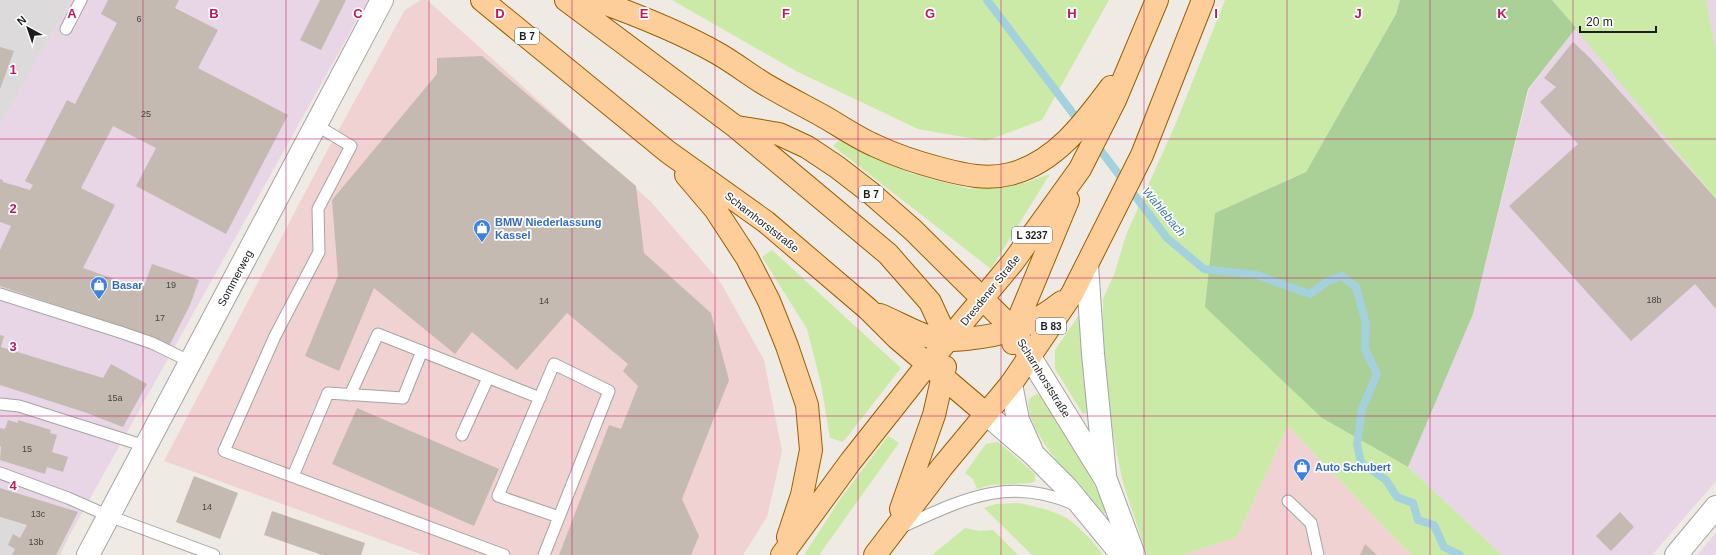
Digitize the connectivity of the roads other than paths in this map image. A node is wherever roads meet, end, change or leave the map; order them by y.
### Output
1 (81, 0) edge
2 (382, 0) edge
3 (482, 0) edge
4 (566, 0) edge
5 (595, 0) edge
6 (1157, 0) edge
7 (1203, 0) edge
8 (66, 29) dead end
9 (1136, 51) junction
10 (316, 125) junction
11 (736, 127) junction
12 (668, 152) junction
13 (1080, 168) junction
14 (1087, 265) junction
15 (0, 294) edge
16 (1072, 294) junction
17 (983, 300) junction
18 (868, 309) junction
19 (1014, 330) junction
20 (948, 341) junction
21 (422, 352) junction
22 (1030, 357) junction
23 (191, 362) junction
24 (935, 372) junction
25 (488, 378) junction
26 (1011, 384) junction
27 (350, 395) junction
28 (540, 398) junction
29 (0, 404) edge
30 (985, 413) junction
31 (462, 435) dead end
32 (146, 446) junction
33 (1033, 454) junction
34 (0, 474) edge
35 (293, 476) junction
36 (1106, 480) junction
37 (1288, 501) dead end
38 (1716, 507) edge
39 (1084, 508) junction
40 (109, 516) junction
41 (559, 518) junction
42 (892, 531) junction
43 (88, 555) edge
44 (214, 555) edge
45 (504, 555) edge
46 (544, 555) edge
47 (782, 555) edge
48 (874, 555) edge
49 (1122, 555) edge
50 (1134, 555) edge
51 (1318, 555) edge
52 (1676, 555) edge

1 - 8 lane
2 - 10 street, Sommerweg
3 - 12 main road, Scharnhorststraße / B 7
4 - 11 main road, Scharnhorststraße / B 7
5 - 9 main road
6 - 9 main road, Dresdener Straße / L 3237
7 - 14 main road
9 - 13 main road, Dresdener Straße / L 3237
10 - 23 street, Sommerweg
10 - 35 lane
11 - 17 main road, Scharnhorststraße / B 7
11 - 20 main road, Scharnhorststraße / B 7
12 - 18 main road, Scharnhorststraße / B 7
12 - 47 main road
13 - 17 main road, Dresdener Straße / L 3237
13 - 19 main road
14 - 16 main road
14 - 36 street, Scharnhorststraße
15 - 23 lane
16 - 19 main road
16 - 22 main road, B 83
17 - 19 main road, Scharnhorststraße / B 7
17 - 20 main road, Dresdener Straße / L 3237
18 - 20 main road
18 - 24 main road, Scharnhorststraße
19 - 20 main road
19 - 22 main road, Scharnhorststraße / B 7
19 - 26 main road
20 - 24 main road
21 - 25 lane
21 - 27 lane
21 - 27 lane
22 - 26 main road, B 83
22 - 36 street, Scharnhorststraße
23 - 32 street, Sommerweg
24 - 30 main road, Scharnhorststraße
24 - 42 main road
24 - 47 main road
25 - 28 lane
25 - 31 lane
26 - 30 main road, B 83
26 - 33 street, Scharnhorststraße
27 - 35 lane
28 - 41 lane
28 - 41 lane
29 - 32 lane
30 - 33 street, Scharnhorststraße
30 - 42 main road, B 83
32 - 40 street, Sommerweg
33 - 39 street, Scharnhorststraße
34 - 40 lane
35 - 45 lane
36 - 50 street, Scharnhorststraße
37 - 51 lane
38 - 52 street
39 - 42 lane
39 - 49 street, Scharnhorststraße
40 - 43 street, Sommerweg
40 - 44 lane
41 - 46 lane
42 - 48 main road

